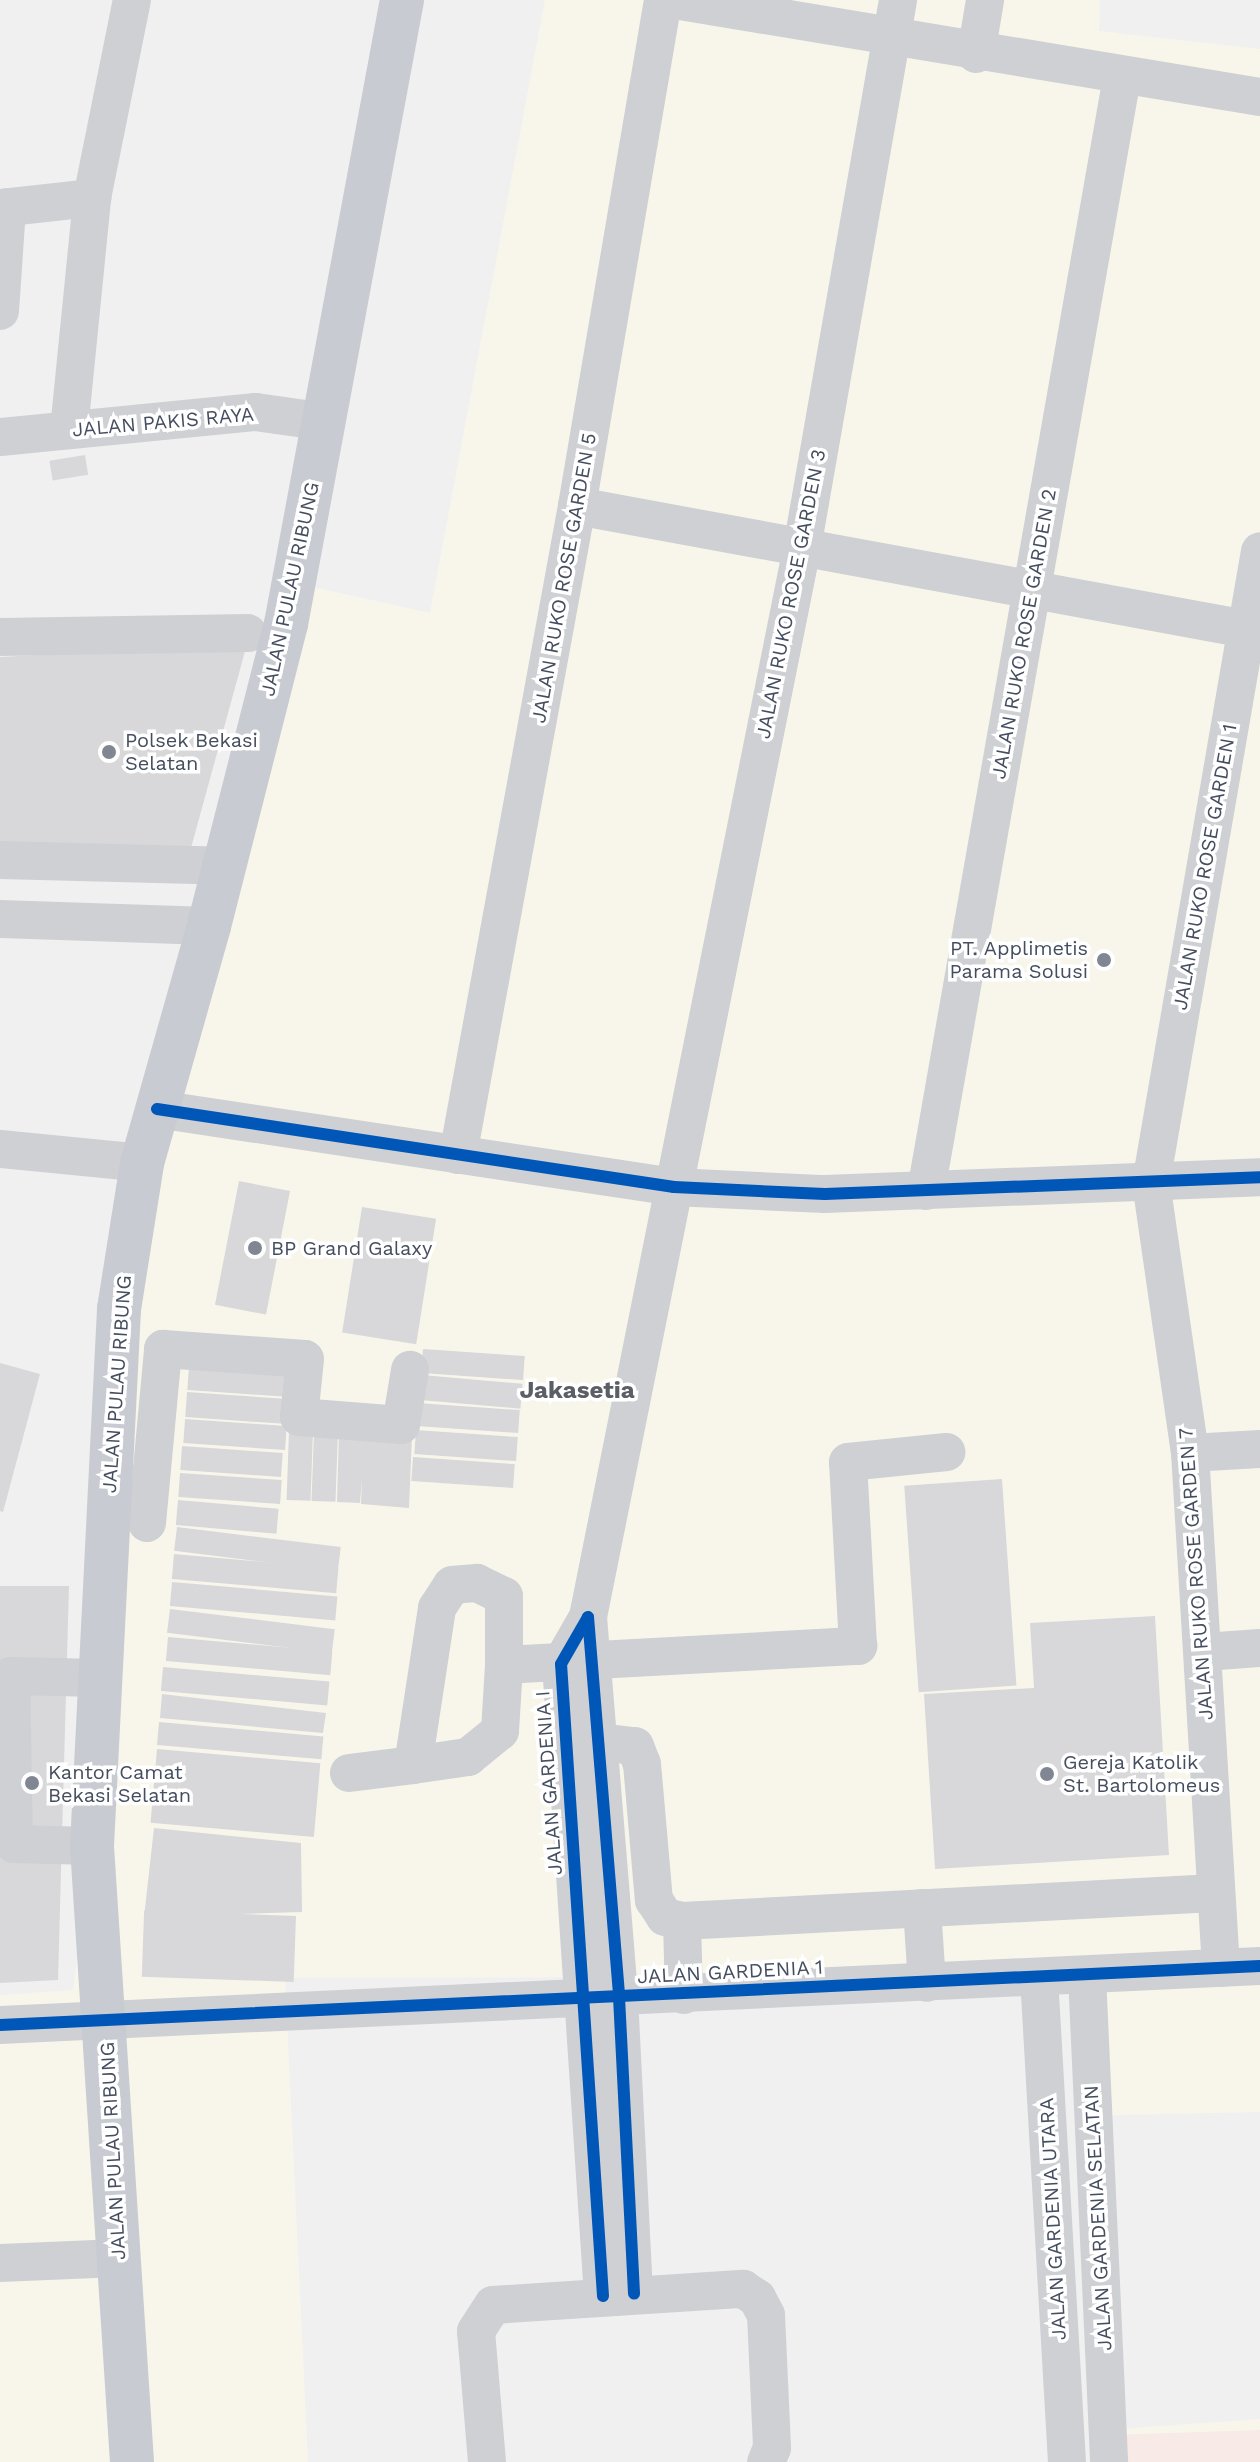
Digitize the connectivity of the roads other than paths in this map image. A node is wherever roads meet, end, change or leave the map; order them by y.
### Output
1 (132, 0) edge
2 (402, 0) edge
3 (663, 0) edge
4 (674, 0) edge
5 (898, 0) edge
6 (985, 0) edge
7 (890, 38) junction
8 (976, 54) junction
9 (1122, 77) junction
10 (1260, 97) edge
11 (92, 198) junction
12 (4, 208) edge
13 (0, 311) edge
14 (326, 422) junction
15 (69, 430) junction
16 (0, 437) edge
17 (577, 506) junction
18 (802, 548) junction
19 (1260, 551) edge
20 (1031, 589) junction
21 (1246, 629) junction
22 (248, 633) dead end
23 (0, 637) edge
24 (0, 860) edge
25 (224, 866) junction
26 (0, 919) edge
27 (209, 926) junction
28 (157, 1109) junction
29 (0, 1149) edge
30 (458, 1155) junction
31 (142, 1163) junction
32 (1260, 1177) edge
33 (1151, 1183) junction
34 (674, 1187) junction
35 (926, 1191) junction
36 (410, 1370) dead end
37 (112, 1441) junction
38 (154, 1443) junction
39 (1260, 1449) edge
40 (946, 1452) dead end
41 (1190, 1453) junction
42 (147, 1523) dead end
43 (588, 1617) joint
44 (1260, 1648) edge
45 (1204, 1652) junction
46 (577, 1663) junction
47 (504, 1665) junction
48 (100, 1678) junction
49 (600, 1742) junction
50 (413, 1765) junction
51 (349, 1773) dead end
52 (92, 1846) junction
53 (1214, 1893) junction
54 (922, 1908) junction
55 (682, 1921) junction
56 (1260, 1966) edge
57 (1221, 1968) junction
58 (1087, 1975) junction
59 (1039, 1977) junction
60 (927, 1983) junction
61 (684, 1995) junction
62 (602, 1998) junction
63 (105, 2023) junction
64 (0, 2025) edge
65 (119, 2258) junction
66 (0, 2263) edge
67 (619, 2295) junction
68 (132, 2462) edge
69 (487, 2462) edge
70 (766, 2462) edge
71 (1067, 2462) edge
72 (1109, 2462) edge

1 - 11 street
2 - 14 main road, JALAN PULAU RIBUNG
3 - 17 street, JALAN RUKO ROSE GARDEN 5
4 - 7 street
5 - 7 street, JALAN RUKO ROSE GARDEN 3
6 - 8 street
7 - 8 street
7 - 18 street, JALAN RUKO ROSE GARDEN 3
8 - 9 street
9 - 10 street
9 - 20 street, JALAN RUKO ROSE GARDEN 2
11 - 12 street
11 - 15 street
12 - 13 street
14 - 15 street, JALAN PAKIS RAYA
14 - 25 main road, JALAN PULAU RIBUNG
15 - 16 street, JALAN PAKIS RAYA
17 - 18 street
17 - 30 street, JALAN RUKO ROSE GARDEN 5
18 - 20 street
18 - 34 street, JALAN RUKO ROSE GARDEN 3
19 - 21 street, JALAN RUKO ROSE GARDEN 1
20 - 21 street
20 - 35 street, JALAN RUKO ROSE GARDEN 2
21 - 33 street, JALAN RUKO ROSE GARDEN 1
22 - 23 street
24 - 25 street
25 - 27 main road, JALAN PULAU RIBUNG
26 - 27 street
27 - 28 main road, JALAN PULAU RIBUNG
28 - 30 street
28 - 31 main road, JALAN PULAU RIBUNG
29 - 31 street
30 - 34 street
31 - 37 main road, JALAN PULAU RIBUNG
32 - 33 street
33 - 35 street
33 - 41 street, JALAN RUKO ROSE GARDEN 7
34 - 35 street
34 - 43 street, JALAN RUKO ROSE GARDEN 3
36 - 38 street
37 - 38 street
37 - 48 main road, JALAN PULAU RIBUNG
38 - 42 street
39 - 41 street
40 - 46 street
41 - 45 street, JALAN RUKO ROSE GARDEN 7
43 - 46 street, JALAN GARDENIA I
44 - 45 street
45 - 53 street, JALAN RUKO ROSE GARDEN 7
46 - 47 street
46 - 49 street
46 - 62 street, JALAN GARDENIA I
47 - 50 street
47 - 50 street
48 - 52 main road, JALAN PULAU RIBUNG
48 - 52 street
49 - 55 street
49 - 62 street
50 - 51 street
52 - 63 main road, JALAN PULAU RIBUNG
53 - 54 street
53 - 57 street, JALAN RUKO ROSE GARDEN 7
54 - 55 street
54 - 60 street
55 - 61 street
56 - 57 street, JALAN GARDENIA 1
57 - 58 street, JALAN GARDENIA 1
58 - 59 street, JALAN GARDENIA 1
58 - 72 street, JALAN GARDENIA SELATAN
59 - 60 street, JALAN GARDENIA 1
59 - 71 street, JALAN GARDENIA UTARA
60 - 61 street, JALAN GARDENIA 1
61 - 62 street, JALAN GARDENIA 1
62 - 63 street, JALAN GARDENIA 1
62 - 67 street
63 - 64 street, JALAN GARDENIA 1
63 - 65 main road, JALAN PULAU RIBUNG
65 - 66 street
65 - 68 main road, JALAN PULAU RIBUNG
67 - 69 street
67 - 70 street

